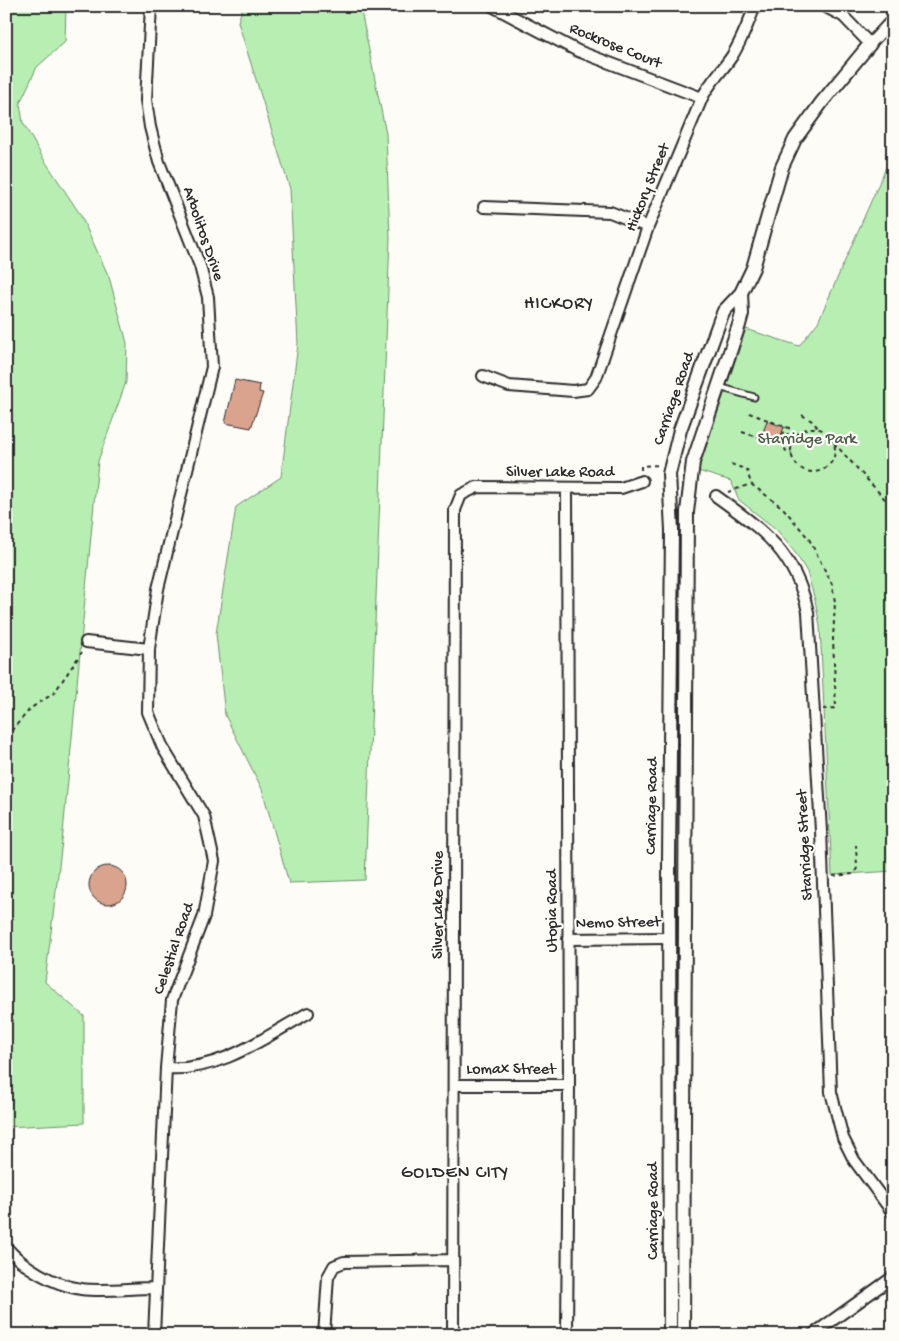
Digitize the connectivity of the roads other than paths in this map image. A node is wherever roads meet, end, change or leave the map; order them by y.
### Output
1 (151, 6) edge
2 (492, 6) edge
3 (755, 6) edge
4 (824, 6) edge
5 (893, 19) edge
6 (870, 44) junction
7 (702, 98) junction
8 (484, 207) dead end
9 (648, 227) junction
10 (741, 293) junction
11 (483, 376) dead end
12 (698, 381) junction
13 (719, 387) junction
14 (754, 397) dead end
15 (642, 480) road end
16 (477, 487) joint
17 (567, 488) junction
18 (716, 496) dead end
19 (686, 541) junction
20 (672, 542) junction
21 (89, 642) road end
22 (149, 649) junction
23 (669, 938) junction
24 (684, 938) junction
25 (568, 939) junction
26 (308, 1014) dead end
27 (166, 1068) junction
28 (454, 1085) junction
29 (569, 1085) junction
30 (670, 1126) junction
31 (684, 1126) junction
32 (893, 1213) edge
33 (7, 1251) edge
34 (453, 1260) junction
35 (893, 1277) edge
36 (155, 1288) junction
37 (154, 1335) edge
38 (324, 1335) edge
39 (453, 1335) edge
40 (567, 1335) edge
41 (670, 1335) edge
42 (683, 1335) edge
43 (812, 1335) edge

1 - 22 street, Arbolitos Drive
2 - 7 street, Rockrose Court
3 - 7 street, Hickory Street
4 - 6 street
5 - 6 street, Carriage Road
6 - 10 street, Carriage Road
7 - 9 street, Hickory Street
8 - 9 street
9 - 11 street, Hickory Street
10 - 12 street, Carriage Road
10 - 13 street, Carriage Road
12 - 13 street
12 - 20 street, Carriage Road
13 - 14 lane
13 - 19 street, Carriage Road
15 - 17 street, Silver Lake Road
16 - 17 street, Silver Lake Road
16 - 28 street, Silver Lake Drive
17 - 25 street, Utopia Road
18 - 32 street, Starridge Street
19 - 20 street
19 - 24 street, Carriage Road
20 - 23 street, Carriage Road
21 - 22 street
22 - 27 street, Celestial Road
23 - 24 street
23 - 25 street, Nemo Street
23 - 30 street, Carriage Road
24 - 31 street, Carriage Road
25 - 29 street, Utopia Road
26 - 27 street
27 - 36 street, Celestial Road
28 - 29 street, Lomax Street
28 - 34 street, Silver Lake Drive
29 - 40 street, Utopia Road
30 - 31 street
30 - 41 street, Carriage Road
31 - 42 street, Carriage Road
33 - 36 street
34 - 38 street
34 - 39 street, Silver Lake Drive
35 - 43 street
36 - 37 street, Celestial Road

